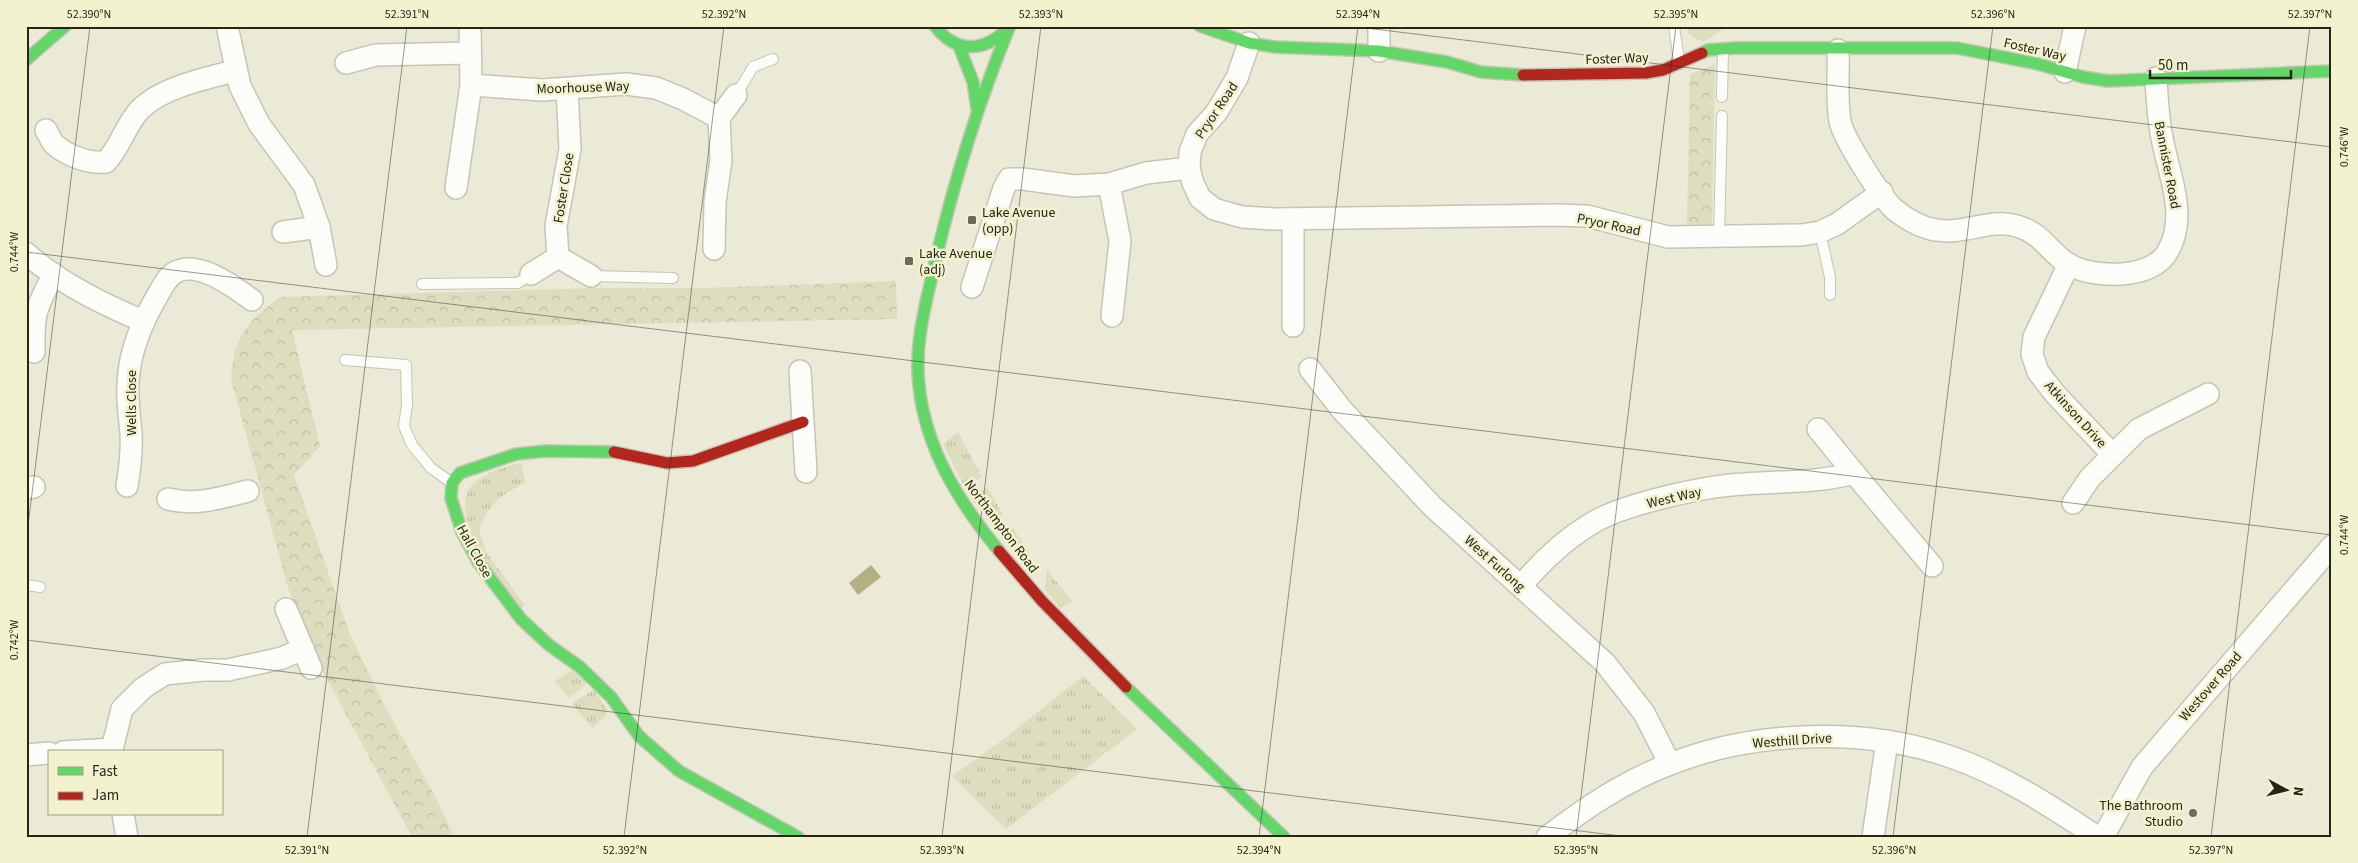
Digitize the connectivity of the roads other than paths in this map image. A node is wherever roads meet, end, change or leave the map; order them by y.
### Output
1 (66, 26) edge
2 (227, 26) edge
3 (470, 26) edge
4 (1200, 26) edge
5 (1379, 26) edge
6 (1674, 26) edge
7 (2075, 26) edge
8 (933, 27) edge
9 (1010, 27) edge
10 (1249, 43) junction
11 (959, 46) junction
12 (1723, 49) junction
13 (1838, 50) junction
14 (1379, 51) junction
15 (470, 53) junction
16 (773, 59) dead end
17 (26, 60) edge
18 (1680, 62) junction
19 (346, 63) dead end
20 (235, 71) junction
21 (2332, 71) edge
22 (2065, 72) junction
23 (2156, 78) junction
24 (471, 85) junction
25 (566, 89) junction
26 (736, 95) joint
27 (1722, 97) dead end
28 (976, 109) junction
29 (1722, 116) dead end
30 (719, 118) junction
31 (46, 130) dead end
32 (1189, 168) junction
33 (1110, 184) junction
34 (456, 188) dead end
35 (1882, 192) junction
36 (1293, 218) junction
37 (319, 227) junction
38 (283, 232) dead end
39 (1820, 232) junction
40 (1719, 236) junction
41 (714, 249) dead end
42 (26, 253) edge
43 (558, 257) junction
44 (2069, 264) junction
45 (326, 265) dead end
46 (54, 274) junction
47 (531, 274) joint
48 (591, 276) joint
49 (673, 278) dead end
50 (422, 284) dead end
51 (972, 287) dead end
52 (1830, 295) dead end
53 (252, 300) dead end
54 (1112, 316) dead end
55 (143, 322) junction
56 (1294, 326) dead end
57 (34, 352) dead end
58 (345, 360) dead end
59 (1310, 370) dead end
60 (800, 371) dead end
61 (2208, 394) dead end
62 (803, 422) junction
63 (1818, 429) dead end
64 (2112, 454) junction
65 (806, 472) dead end
66 (1854, 474) junction
67 (452, 484) junction
68 (127, 486) dead end
69 (248, 491) dead end
70 (168, 499) dead end
71 (2073, 502) dead end
72 (2332, 546) edge
73 (1932, 566) dead end
74 (26, 585) edge
75 (1521, 586) junction
76 (40, 587) dead end
77 (286, 609) dead end
78 (303, 649) junction
79 (311, 668) dead end
80 (1887, 741) junction
81 (113, 750) edge
82 (48, 753) edge
83 (26, 755) edge
84 (1670, 764) junction
85 (123, 816) edge
86 (127, 837) edge
87 (798, 837) edge
88 (1284, 837) edge
89 (1547, 837) edge
90 (1873, 837) edge
91 (2097, 837) edge
92 (2103, 837) edge

1 - 17 street
2 - 20 street
3 - 15 street
4 - 10 street, Foster Way
5 - 14 street
6 - 18 lane
7 - 22 street
8 - 11 street
9 - 11 street
9 - 28 street, Northampton Road
10 - 14 street, Foster Way
10 - 32 street, Pryor Road
11 - 28 street, Northampton Road
12 - 13 street, Foster Way
12 - 18 street, Foster Way
12 - 27 lane
13 - 22 street, Foster Way
13 - 35 street, Bannister Road
14 - 18 street, Foster Way
15 - 19 street
15 - 24 street
16 - 26 lane
20 - 31 street
20 - 37 street
21 - 23 street, Foster Way
22 - 23 street, Foster Way
23 - 44 street, Bannister Road
24 - 25 street, Moorhouse Way
24 - 34 street
25 - 30 street, Moorhouse Way
25 - 43 street, Foster Close
26 - 30 street
28 - 88 street, Northampton Road
29 - 40 lane
30 - 41 street
32 - 33 street
32 - 36 street, Pryor Road
33 - 51 street
33 - 54 street
35 - 39 street, Pryor Road
35 - 44 street, Bannister Road
36 - 40 street, Pryor Road
36 - 56 street
37 - 38 street
37 - 45 street
39 - 40 street, Pryor Road
39 - 52 lane
42 - 46 street
43 - 47 street
43 - 48 street
44 - 64 street, Atkinson Drive
46 - 55 street
46 - 57 street
47 - 50 lane
48 - 49 lane
53 - 55 street, Wells Close
55 - 68 street, Wells Close
58 - 67 lane
59 - 75 street, West Furlong
60 - 62 street
61 - 64 street, Atkinson Drive
62 - 65 street
62 - 67 street
63 - 66 street
64 - 71 street, Atkinson Drive
66 - 73 street
66 - 75 street, West Way
67 - 87 street, Hall Close
69 - 70 street
72 - 92 street, Westover Road
74 - 76 lane
75 - 84 street, West Furlong
77 - 78 street
78 - 79 street
78 - 81 street
80 - 84 street, Westhill Drive
80 - 90 street
80 - 91 street, Westhill Drive
82 - 83 street
84 - 89 street, Westhill Drive
85 - 86 street

